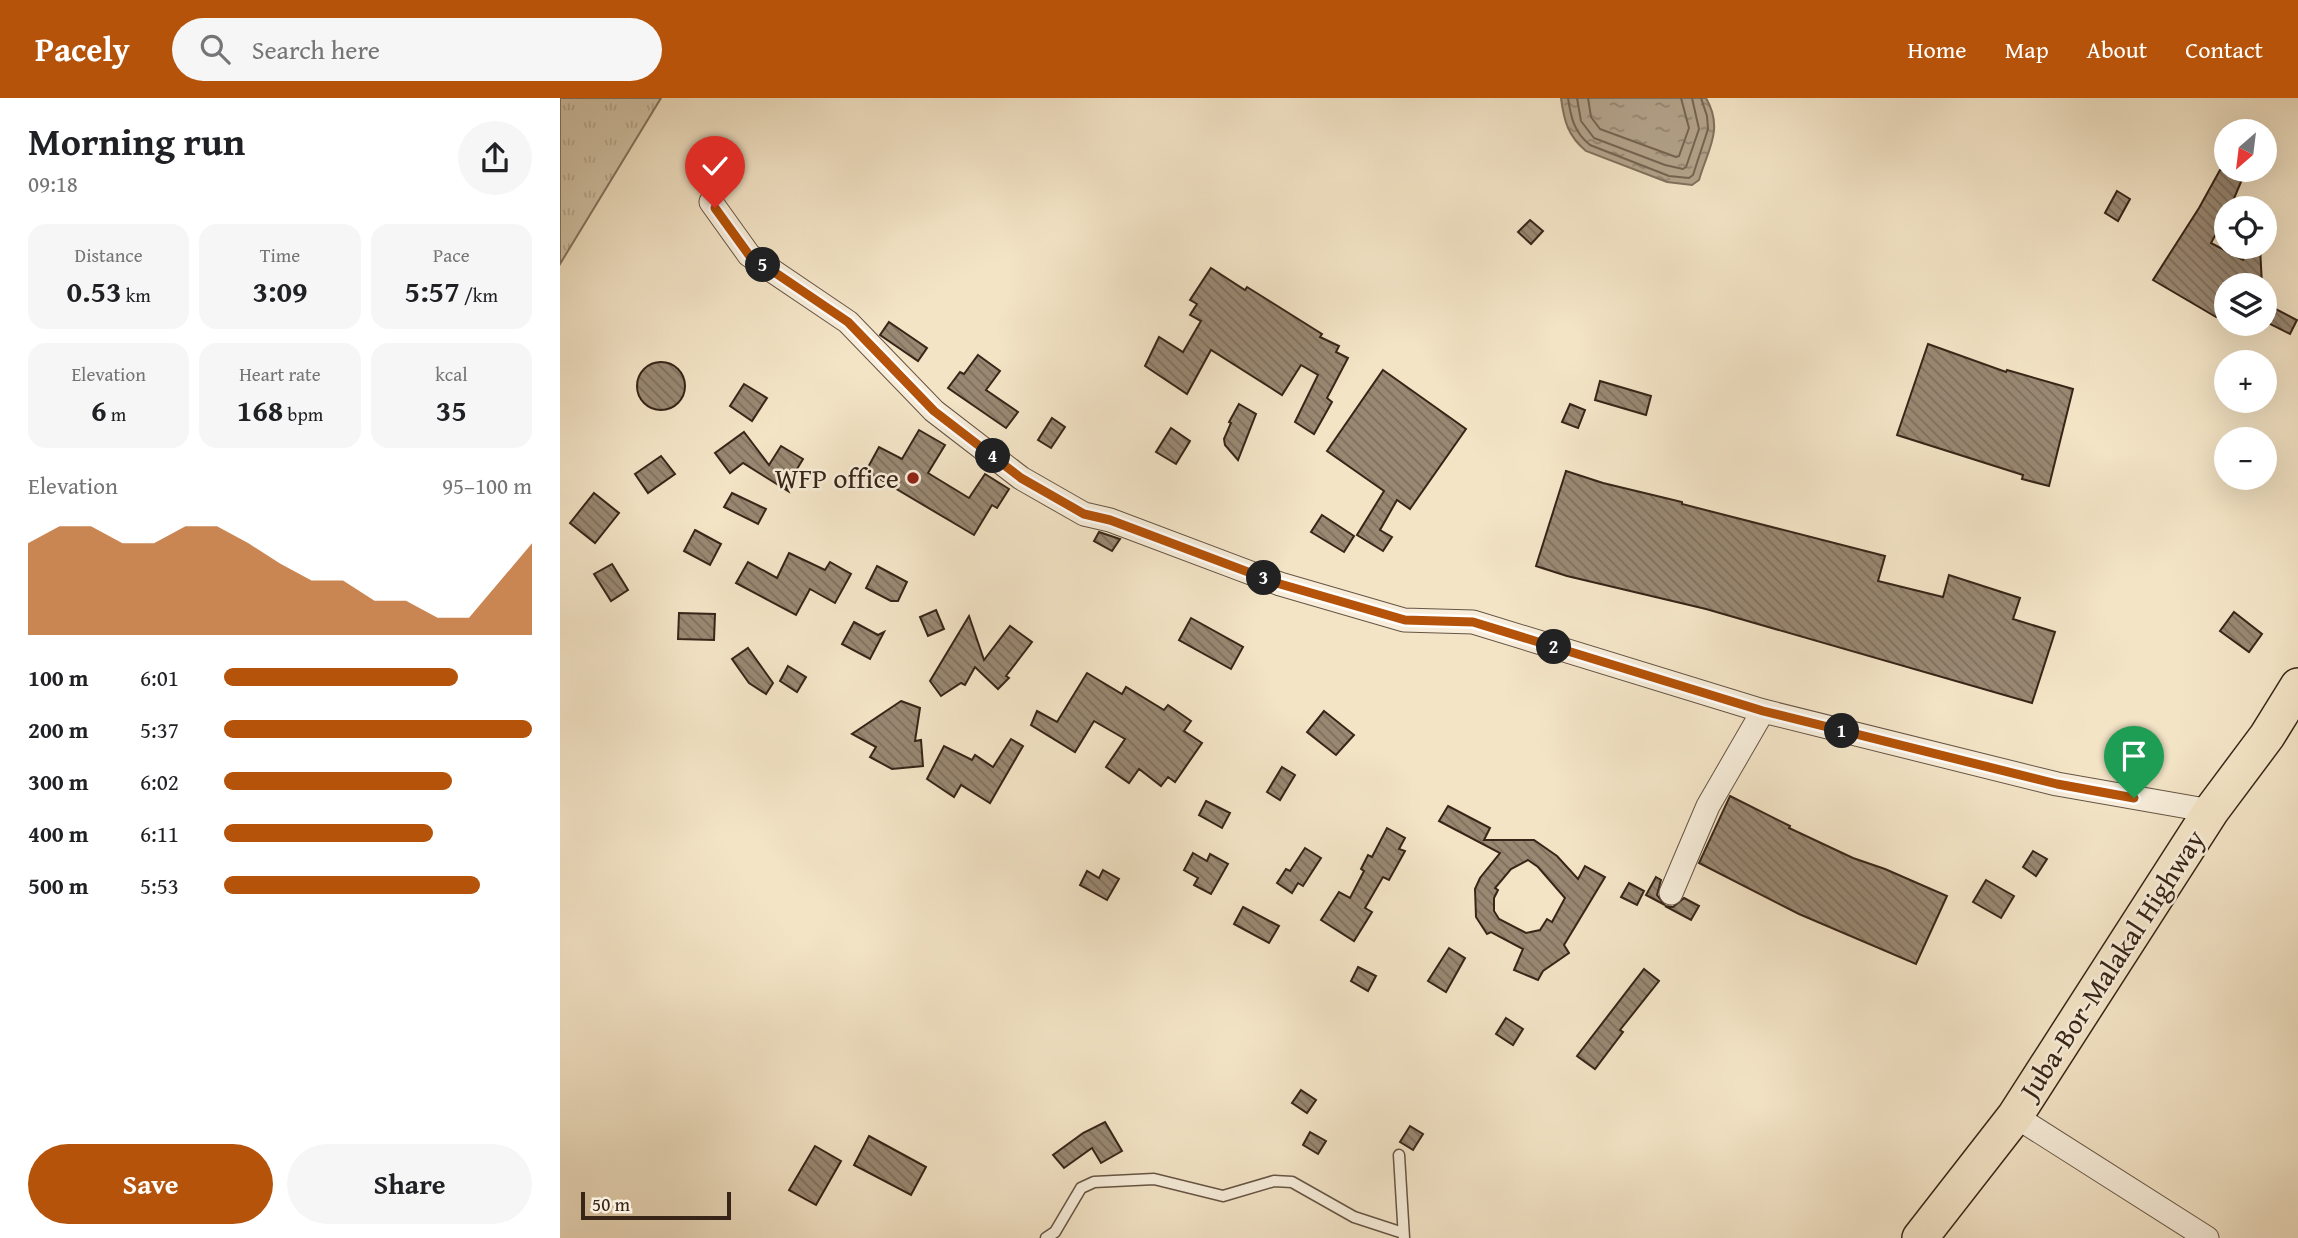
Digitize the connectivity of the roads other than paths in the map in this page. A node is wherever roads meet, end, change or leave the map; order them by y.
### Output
1 (711, 202) dead end
2 (2298, 686) edge
3 (1763, 711) junction
4 (2211, 811) junction
5 (1671, 893) dead end
6 (2015, 1116) junction
7 (1399, 1155) dead end
8 (1404, 1236) edge
9 (1046, 1238) edge
10 (1920, 1238) edge
11 (2207, 1238) edge

1 - 3 street
2 - 4 main road, Juba-Bor-Malakal Highway
3 - 4 street
3 - 5 street
4 - 6 main road, Juba-Bor-Malakal Highway
6 - 10 main road, Juba-Bor-Malakal Highway
6 - 11 street
7 - 8 lane
8 - 9 lane

